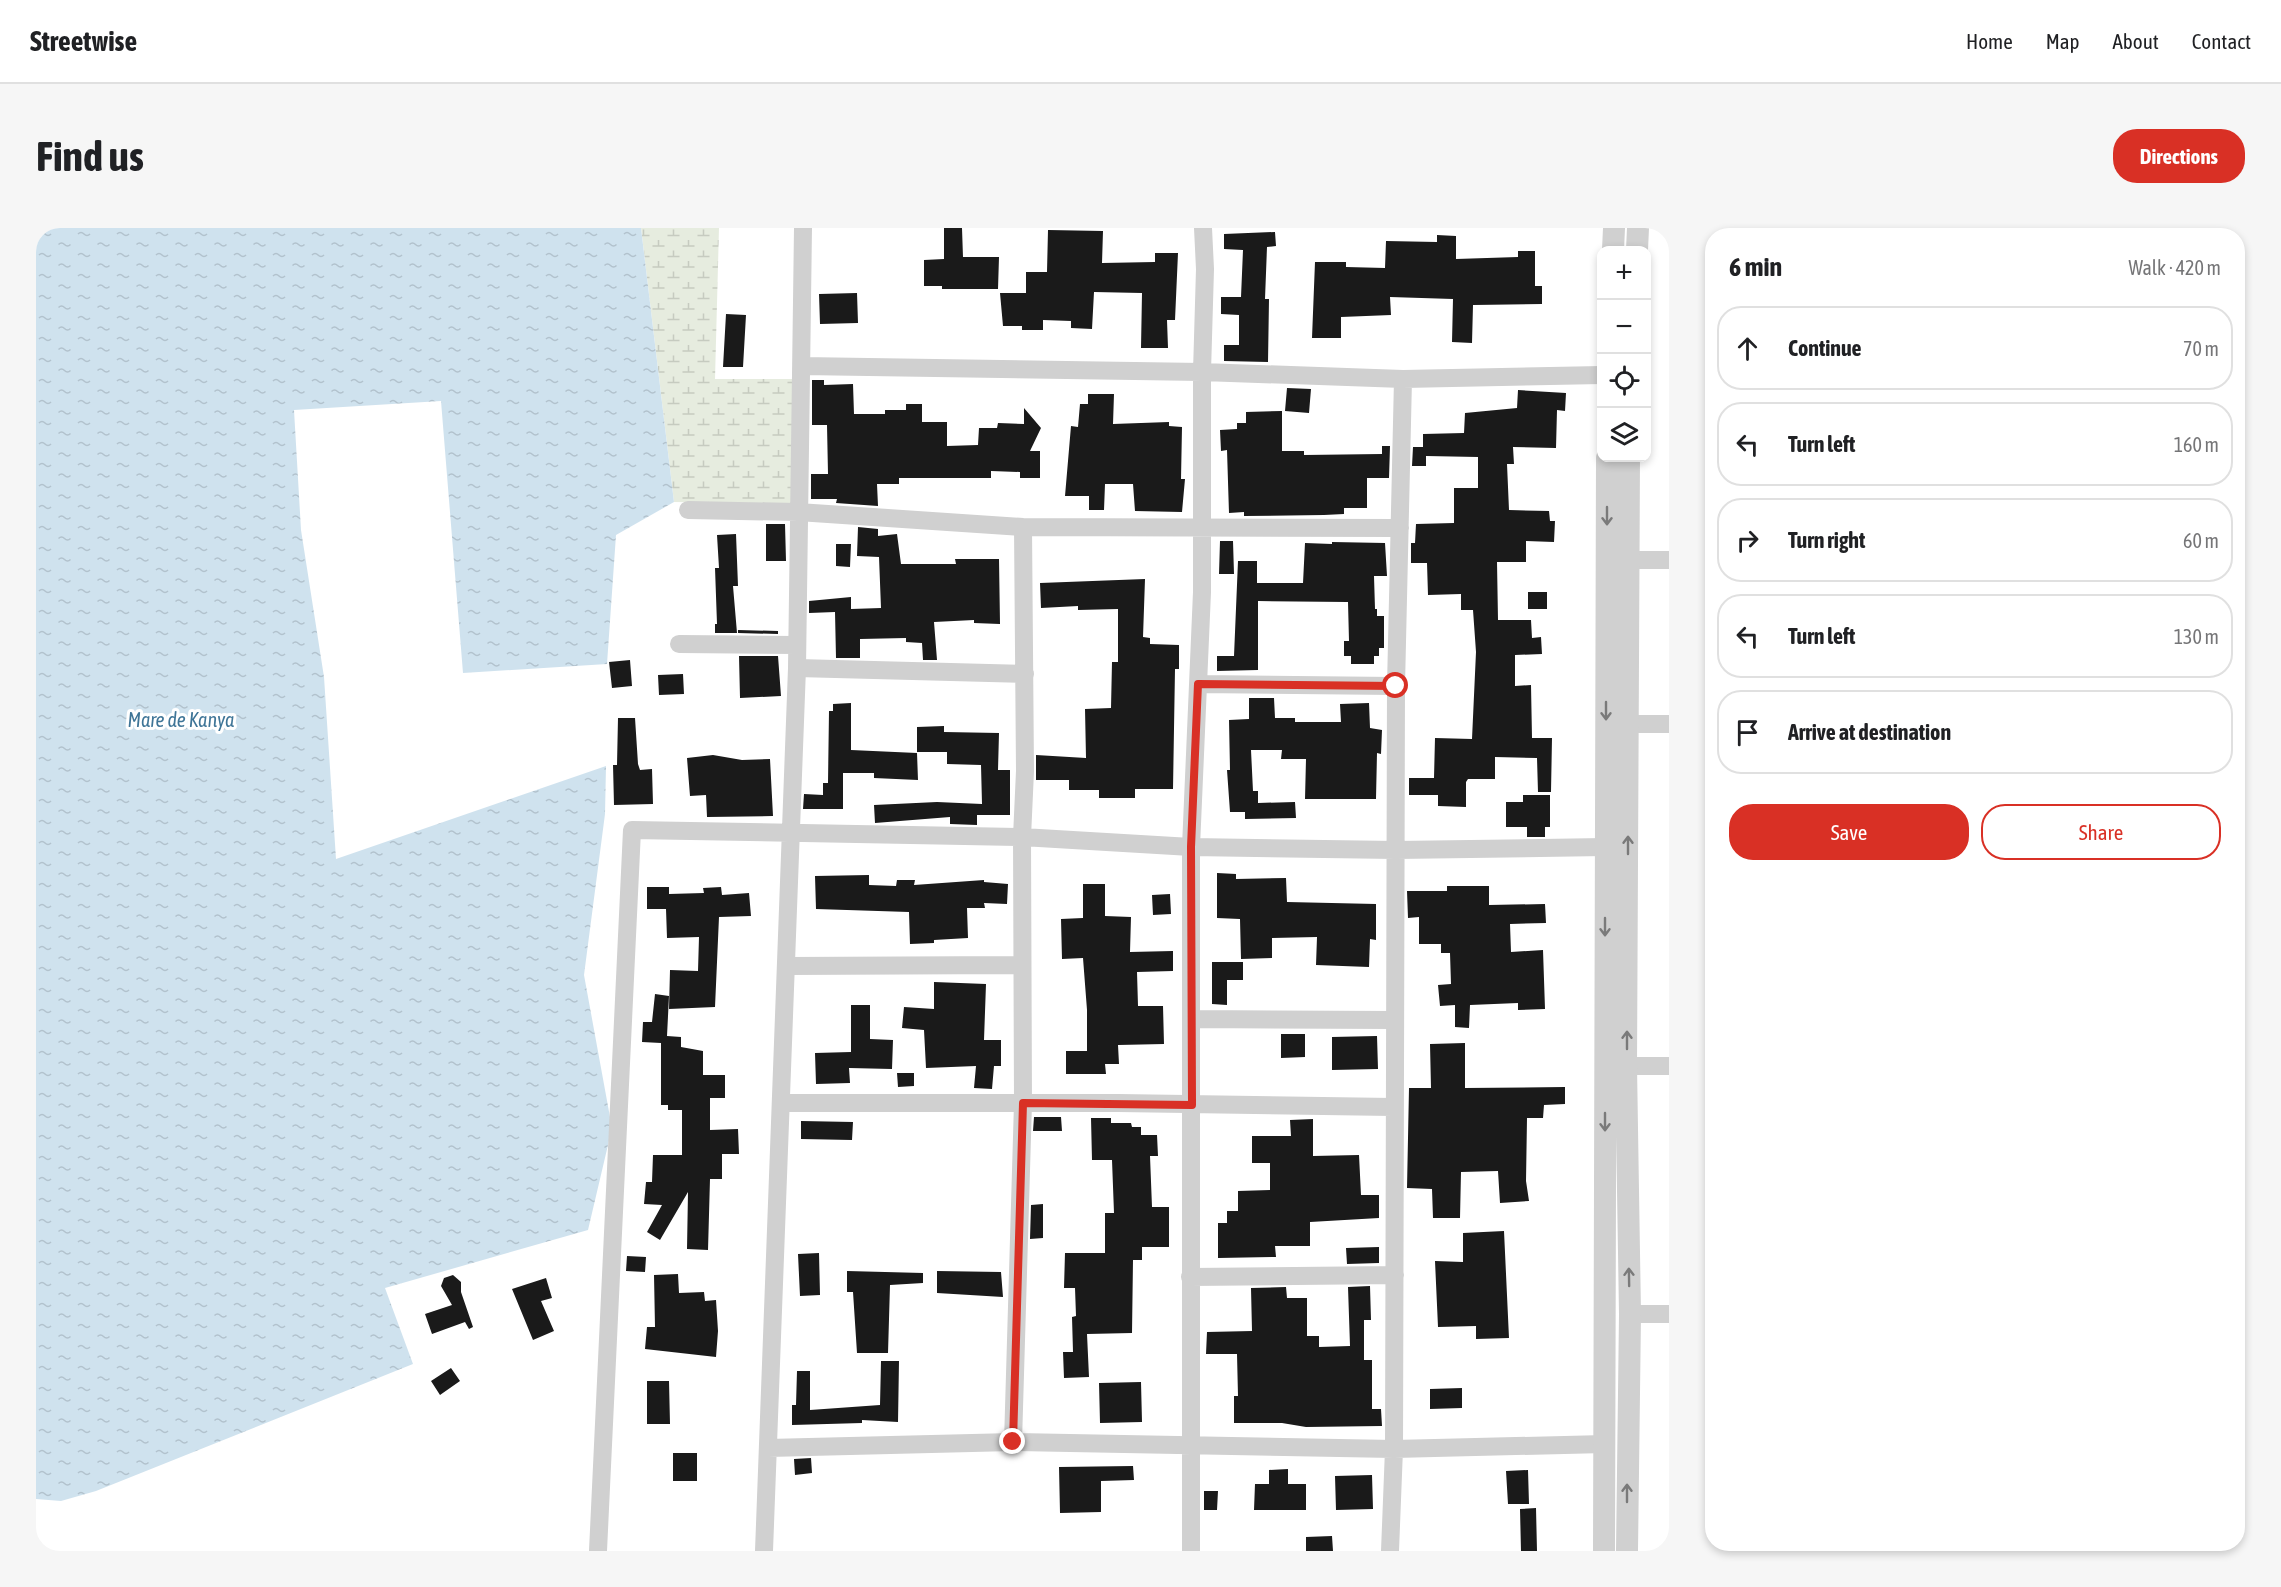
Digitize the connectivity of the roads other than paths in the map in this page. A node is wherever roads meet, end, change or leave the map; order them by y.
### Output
1 (803, 228) edge
2 (1203, 228) edge
3 (1614, 228) edge
4 (1638, 228) edge
5 (1613, 246) edge
6 (1637, 246) edge
7 (802, 366) junction
8 (1202, 372) junction
9 (1597, 375) edge
10 (1403, 379) junction
11 (1607, 462) edge
12 (1629, 462) edge
13 (688, 510) dead end
14 (798, 512) junction
15 (1023, 527) junction
16 (1400, 528) junction
17 (1201, 529) junction
18 (1629, 560) junction
19 (1669, 560) edge
20 (679, 644) dead end
21 (797, 645) junction
22 (797, 668) junction
23 (1025, 674) junction
24 (1198, 684) junction
25 (1396, 686) junction
26 (1627, 724) junction
27 (1669, 724) edge
28 (792, 833) junction
29 (1022, 837) junction
30 (1191, 847) junction
31 (1605, 847) junction
32 (1396, 850) junction
33 (1022, 965) junction
34 (787, 966) junction
35 (1193, 1018) junction
36 (1395, 1020) junction
37 (1626, 1066) junction
38 (1669, 1066) edge
39 (781, 1103) junction
40 (1023, 1103) junction
41 (1192, 1105) junction
42 (1393, 1107) junction
43 (1395, 1275) junction
44 (1190, 1277) junction
45 (1630, 1314) junction
46 (1669, 1314) edge
47 (1013, 1442) junction
48 (1192, 1444) junction
49 (1605, 1444) junction
50 (768, 1448) junction
51 (1394, 1449) junction
52 (598, 1551) edge
53 (764, 1551) edge
54 (1191, 1551) edge
55 (1390, 1551) edge
56 (1604, 1551) edge
57 (1627, 1551) edge

1 - 7 street
2 - 8 street
3 - 5 street
4 - 6 street
7 - 8 street
7 - 14 street
8 - 10 street
8 - 17 street
9 - 10 street
10 - 16 street
11 -> 31 street
12 - 18 street
13 - 14 street
14 - 15 street
14 - 21 street
15 - 17 street
15 - 23 street
16 - 17 street
16 - 25 street
17 - 24 street
18 - 19 street
18 - 26 street
20 - 21 street
21 - 22 street
22 - 23 street
22 - 28 street
23 - 29 street
24 - 25 street
24 - 30 street
25 - 32 street
26 - 27 street
37 -> 26 street
28 - 29 street
28 - 34 street
28 - 52 street
29 - 30 street
29 - 33 street
30 - 32 street
30 - 35 street
31 - 32 street
31 -> 49 street
32 - 36 street
33 - 34 street
33 - 40 street
34 - 39 street
35 - 36 street
35 - 41 street
36 - 42 street
37 - 38 street
45 -> 37 street
39 - 40 street
39 - 50 street
40 - 41 street
40 - 47 street
41 - 42 street
41 - 44 street
42 - 43 street
43 - 44 street
43 - 51 street
44 - 48 street
45 - 46 street
57 -> 45 street
47 - 48 street
47 - 50 street
48 - 51 street
48 - 54 street
49 - 51 street
49 - 56 street
50 - 53 street
51 - 55 street

